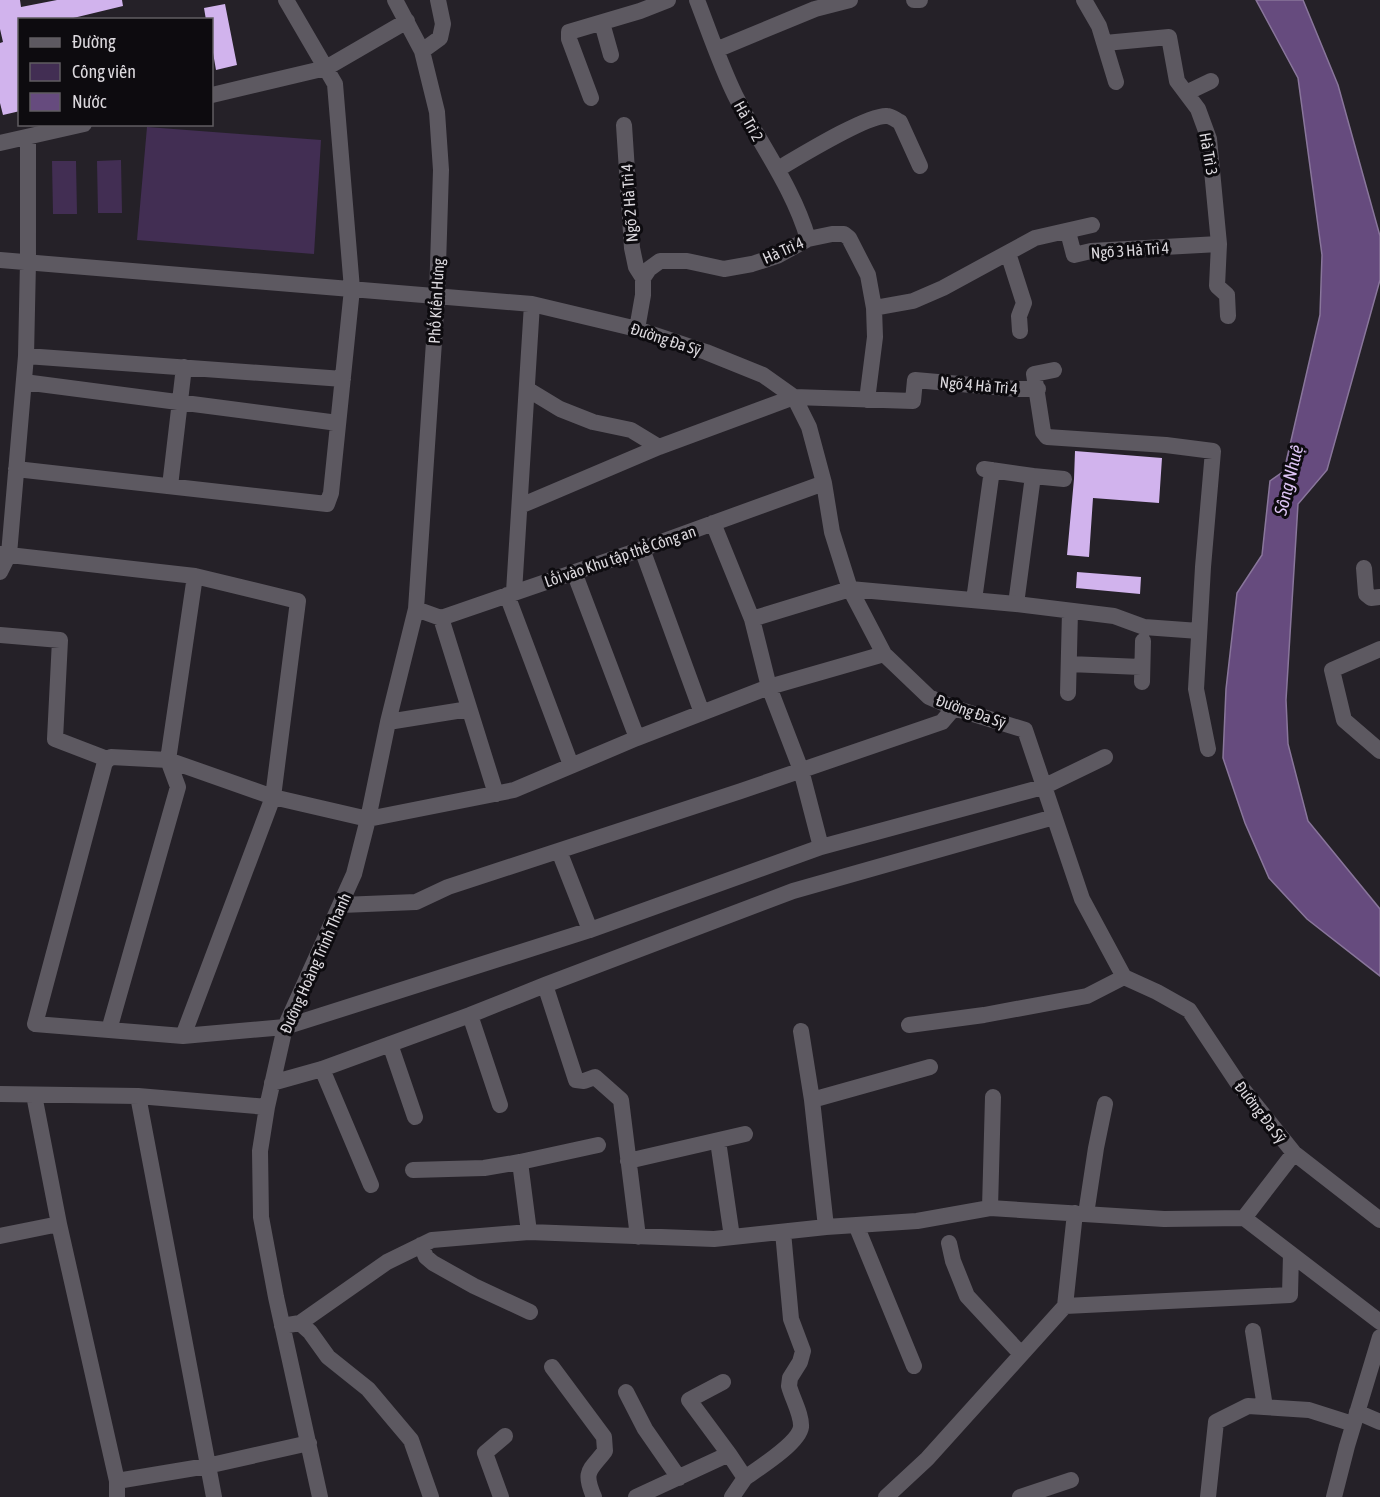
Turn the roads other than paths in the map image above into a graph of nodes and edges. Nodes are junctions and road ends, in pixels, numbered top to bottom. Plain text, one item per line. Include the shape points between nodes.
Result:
1 (286, 0) edge
2 (395, 0) edge
3 (438, 0) edge
4 (668, 0) edge
5 (697, 0) edge
6 (850, 0) edge
7 (914, 0) edge
8 (920, 0) edge
9 (1084, 0) edge
10 (407, 21) junction
11 (602, 23) junction
12 (1105, 43) junction
13 (716, 50) junction
14 (422, 51) junction
15 (611, 55) dead end
16 (326, 68) junction
17 (1211, 81) dead end
18 (1116, 82) dead end
19 (1186, 93) junction
20 (213, 95) edge
21 (591, 98) dead end
22 (624, 125) dead end
23 (75, 126) edge
24 (28, 137) junction
25 (0, 143) edge
26 (920, 166) dead end
27 (778, 170) junction
28 (1092, 225) dead end
29 (1068, 232) junction
30 (808, 239) junction
31 (1219, 244) junction
32 (1008, 253) junction
33 (0, 260) edge
34 (28, 262) junction
35 (643, 278) junction
36 (352, 289) junction
37 (437, 297) junction
38 (532, 304) junction
39 (874, 308) junction
40 (1228, 316) dead end
41 (637, 329) junction
42 (1020, 332) dead end
43 (26, 356) junction
44 (184, 367) junction
45 (1054, 370) dead end
46 (343, 379) junction
47 (24, 382) junction
48 (527, 389) junction
49 (1038, 389) junction
50 (795, 397) junction
51 (867, 400) junction
52 (181, 402) junction
53 (338, 423) junction
54 (659, 447) junction
55 (16, 469) junction
56 (1033, 476) junction
57 (1064, 479) dead end
58 (824, 483) junction
59 (170, 486) junction
60 (520, 506) junction
61 (713, 523) junction
62 (642, 549) junction
63 (4, 554) edge
64 (1364, 568) dead end
65 (0, 572) edge
66 (574, 572) junction
67 (195, 576) junction
68 (850, 590) junction
69 (511, 594) junction
70 (1380, 597) edge
71 (974, 600) junction
72 (1016, 604) junction
73 (416, 609) junction
74 (1070, 611) junction
75 (441, 618) junction
76 (752, 619) junction
77 (1199, 631) junction
78 (0, 634) edge
79 (1143, 641) dead end
80 (1380, 649) edge
81 (884, 654) junction
82 (1069, 664) junction
83 (769, 687) junction
84 (1068, 693) dead end
85 (469, 708) junction
86 (954, 708) junction
87 (702, 712) junction
88 (388, 722) junction
89 (637, 738) junction
90 (1208, 749) dead end
91 (1380, 751) edge
92 (1105, 757) dead end
93 (107, 759) junction
94 (168, 760) junction
95 (570, 765) junction
96 (801, 770) junction
97 (1043, 787) junction
98 (496, 794) junction
99 (273, 797) junction
100 (1054, 817) junction
101 (368, 819) junction
102 (821, 847) junction
103 (558, 851) junction
104 (341, 905) junction
105 (590, 930) junction
106 (1124, 977) junction
107 (545, 985) junction
108 (470, 1015) junction
109 (909, 1025) dead end
110 (285, 1028) junction
111 (109, 1030) junction
112 (801, 1031) dead end
113 (183, 1036) junction
114 (390, 1044) junction
115 (930, 1067) dead end
116 (322, 1069) junction
117 (272, 1083) junction
118 (0, 1094) edge
119 (34, 1095) junction
120 (138, 1096) junction
121 (993, 1097) dead end
122 (812, 1100) junction
123 (1105, 1104) dead end
124 (500, 1105) dead end
125 (267, 1107) junction
126 (415, 1117) dead end
127 (745, 1134) dead end
128 (718, 1140) junction
129 (598, 1145) dead end
130 (1294, 1153) junction
131 (628, 1161) junction
132 (520, 1162) junction
133 (413, 1170) dead end
134 (371, 1185) dead end
135 (990, 1208) junction
136 (1080, 1214) junction
137 (1244, 1218) junction
138 (1380, 1220) edge
139 (59, 1224) junction
140 (856, 1225) junction
141 (826, 1227) junction
142 (529, 1232) junction
143 (783, 1232) junction
144 (0, 1236) edge
145 (638, 1237) junction
146 (732, 1237) junction
147 (949, 1243) dead end
148 (421, 1245) junction
149 (1291, 1254) junction
150 (1065, 1306) junction
151 (530, 1312) dead end
152 (1380, 1322) edge
153 (300, 1323) junction
154 (282, 1326) junction
155 (1253, 1330) dead end
156 (1380, 1337) edge
157 (1021, 1354) junction
158 (914, 1366) dead end
159 (552, 1367) dead end
160 (723, 1382) dead end
161 (626, 1392) dead end
162 (1265, 1407) junction
163 (1355, 1418) junction
164 (1380, 1422) edge
165 (505, 1436) dead end
166 (309, 1443) junction
167 (729, 1454) junction
168 (207, 1466) junction
169 (679, 1478) junction
170 (746, 1478) junction
171 (1061, 1487) edge
172 (117, 1489) edge
173 (904, 1491) edge
174 (214, 1497) edge
175 (320, 1497) edge
176 (431, 1497) edge
177 (501, 1497) edge
178 (594, 1497) edge
179 (636, 1497) edge
180 (732, 1497) edge
181 (886, 1497) edge
182 (1020, 1497) edge
183 (1208, 1497) edge
184 (1334, 1497) edge

1 - 16 street
2 - 10 street, Phố Kiến Hưng
3 - 14 street via 443,24 440,38
4 - 11 street
5 - 13 street, Hà Trì 2
6 - 13 street via 815,9
7 - 8 street
9 - 12 street
10 - 14 street, Phố Kiến Hưng
10 - 16 street
11 - 15 street
11 - 21 street via 569,35
12 - 18 street
12 - 19 street, Hà Trì 3 via 1169,37 1177,81
13 - 27 street, Hà Trì 2 via 735,96
14 - 37 street, Phố Kiến Hưng via 437,112 441,170
16 - 20 street
16 - 36 street via 335,84
17 - 19 street
19 - 31 street, Hà Trì 3 via 1198,109 1209,139
22 - 35 street, Ngõ 2 Hà Trì 4 via 632,248
23 - 24 street
24 - 25 street
24 - 34 street
26 - 27 street via 900,122 887,116 822,142
27 - 30 street, Hà Trì 2
28 - 29 street
29 - 31 street, Ngõ 3 Hà Trì 4 via 1074,255
29 - 32 street via 1035,238
30 - 35 street, Hà Trì 4 via 777,256 724,269 687,261 660,261
30 - 39 street, Hà Trì 4 via 832,234 849,238 868,275
31 - 40 street, Hà Trì 3 via 1217,286 1227,295
32 - 39 street via 913,301
32 - 42 street via 1024,303 1019,316
33 - 34 street, Đường Đa Sỹ
34 - 36 street, Đường Đa Sỹ
34 - 43 street
35 - 41 street
36 - 37 street, Đường Đa Sỹ
36 - 46 street
37 - 38 street, Đường Đa Sỹ
37 - 73 street, Phố Kiến Hưng
38 - 41 street, Đường Đa Sỹ
38 - 48 street
39 - 51 street, Hà Trì 4 via 875,337
41 - 50 street, Đường Đa Sỹ via 763,375
43 - 44 street
43 - 47 street
44 - 46 street
44 - 52 street
45 - 49 street via 1034,374
46 - 53 street
47 - 52 street
47 - 55 street
48 - 54 street via 560,409 593,422 631,430
48 - 60 street
49 - 51 street, Ngõ 4 Hà Trì 4 via 915,380 913,401
49 - 77 street, Ngõ 4 Hà Trì 4 via 1043,432 1047,437 1213,451
50 - 51 street
50 - 54 street
50 - 58 street, Đường Đa Sỹ via 809,427
52 - 53 street
52 - 59 street
53 - 59 street via 327,504
54 - 60 street
55 - 59 street
55 - 63 street
56 - 57 street
56 - 71 street via 988,470
56 - 72 street
58 - 61 street, Lối vào Khu tập thể Công an
58 - 68 street, Đường Đa Sỹ via 832,532
60 - 69 street
61 - 62 street, Lối vào Khu tập thể Công an
61 - 76 street
62 - 66 street, Lối vào Khu tập thể Công an
62 - 87 street
63 - 65 street
63 - 67 street
64 - 70 street via 1366,594
66 - 69 street, Lối vào Khu tập thể Công an
66 - 89 street
67 - 94 street
67 - 99 street via 298,601
68 - 71 street
68 - 76 street
68 - 81 street, Đường Đa Sỹ
69 - 75 street, Lối vào Khu tập thể Công an
69 - 95 street
71 - 72 street
72 - 74 street
73 - 75 street
73 - 88 street, Đường Hoàng Trình Thanh
74 - 77 street via 1104,607 1114,616 1144,627
74 - 82 street
75 - 85 street
76 - 83 street
77 - 90 street via 1197,689
78 - 93 street via 60,640 54,739
79 - 82 street via 1142,675
80 - 91 street via 1332,670 1344,720
81 - 83 street
81 - 86 street, Đường Đa Sỹ via 929,697
82 - 84 street
83 - 87 street
83 - 96 street
85 - 88 street
85 - 98 street
86 - 96 street via 942,722
86 - 97 street, Đường Đa Sỹ via 1025,730
87 - 89 street
88 - 101 street, Đường Hoàng Trình Thanh
89 - 95 street
92 - 97 street
93 - 94 street
93 - 111 street via 35,1024
94 - 99 street
94 - 111 street via 178,787
95 - 98 street
96 - 102 street
96 - 103 street
97 - 100 street, Đường Đa Sỹ
97 - 102 street
98 - 101 street
99 - 101 street
99 - 113 street
100 - 106 street, Đường Đa Sỹ via 1082,899
100 - 107 street via 793,891
101 - 104 street, Đường Hoàng Trình Thanh via 354,874
102 - 105 street
103 - 104 street via 448,887 416,902
103 - 105 street
104 - 110 street, Đường Hoàng Trình Thanh
105 - 110 street
106 - 109 street via 1086,996
106 - 130 street, Đường Đa Sỹ via 1189,1010 1236,1082
107 - 108 street
107 - 131 street via 576,1080 595,1077 621,1100
108 - 114 street
108 - 124 street
110 - 113 street
110 - 117 street, Đường Hoàng Trình Thanh
111 - 113 street
112 - 122 street
114 - 116 street
114 - 126 street
115 - 122 street
116 - 117 street
116 - 134 street
117 - 125 street, Đường Hoàng Trình Thanh
118 - 119 street
119 - 120 street
119 - 139 street
120 - 125 street
120 - 168 street
121 - 135 street
122 - 141 street
123 - 136 street
125 - 154 street, Đường Hoàng Trình Thanh via 260,1150 261,1217
127 - 128 street
128 - 131 street
128 - 146 street
129 - 132 street
130 - 137 street
130 - 138 street, Đường Đa Sỹ
131 - 145 street
132 - 133 street via 484,1168
132 - 142 street
135 - 136 street
135 - 140 street via 917,1221
136 - 137 street
136 - 150 street
137 - 149 street
139 - 144 street
139 - 172 street
140 - 141 street
140 - 158 street
141 - 143 street
142 - 145 street
142 - 148 street via 432,1240
143 - 146 street
143 - 170 street via 791,1318 803,1351 789,1386 801,1427 797,1438
145 - 146 street
147 - 157 street via 967,1296
148 - 151 street via 433,1263
148 - 153 street via 387,1262
149 - 150 street via 1290,1295
149 - 152 street
150 - 157 street
153 - 154 street
153 - 176 street via 328,1357 374,1396 411,1440
154 - 166 street, Đường Hoàng Trình Thanh
155 - 162 street
156 - 163 street
157 - 173 street via 927,1459
159 - 178 street via 604,1437 605,1451 589,1473
160 - 167 street via 689,1400
161 - 169 street via 645,1429
162 - 163 street
162 - 183 street via 1248,1406 1216,1422
163 - 164 street
163 - 184 street
165 - 177 street via 484,1453
166 - 168 street
166 - 175 street, Đường Hoàng Trình Thanh
167 - 169 street
167 - 170 street
168 - 172 street
168 - 174 street
169 - 179 street
170 - 180 street
171 - 182 street
173 - 181 street

